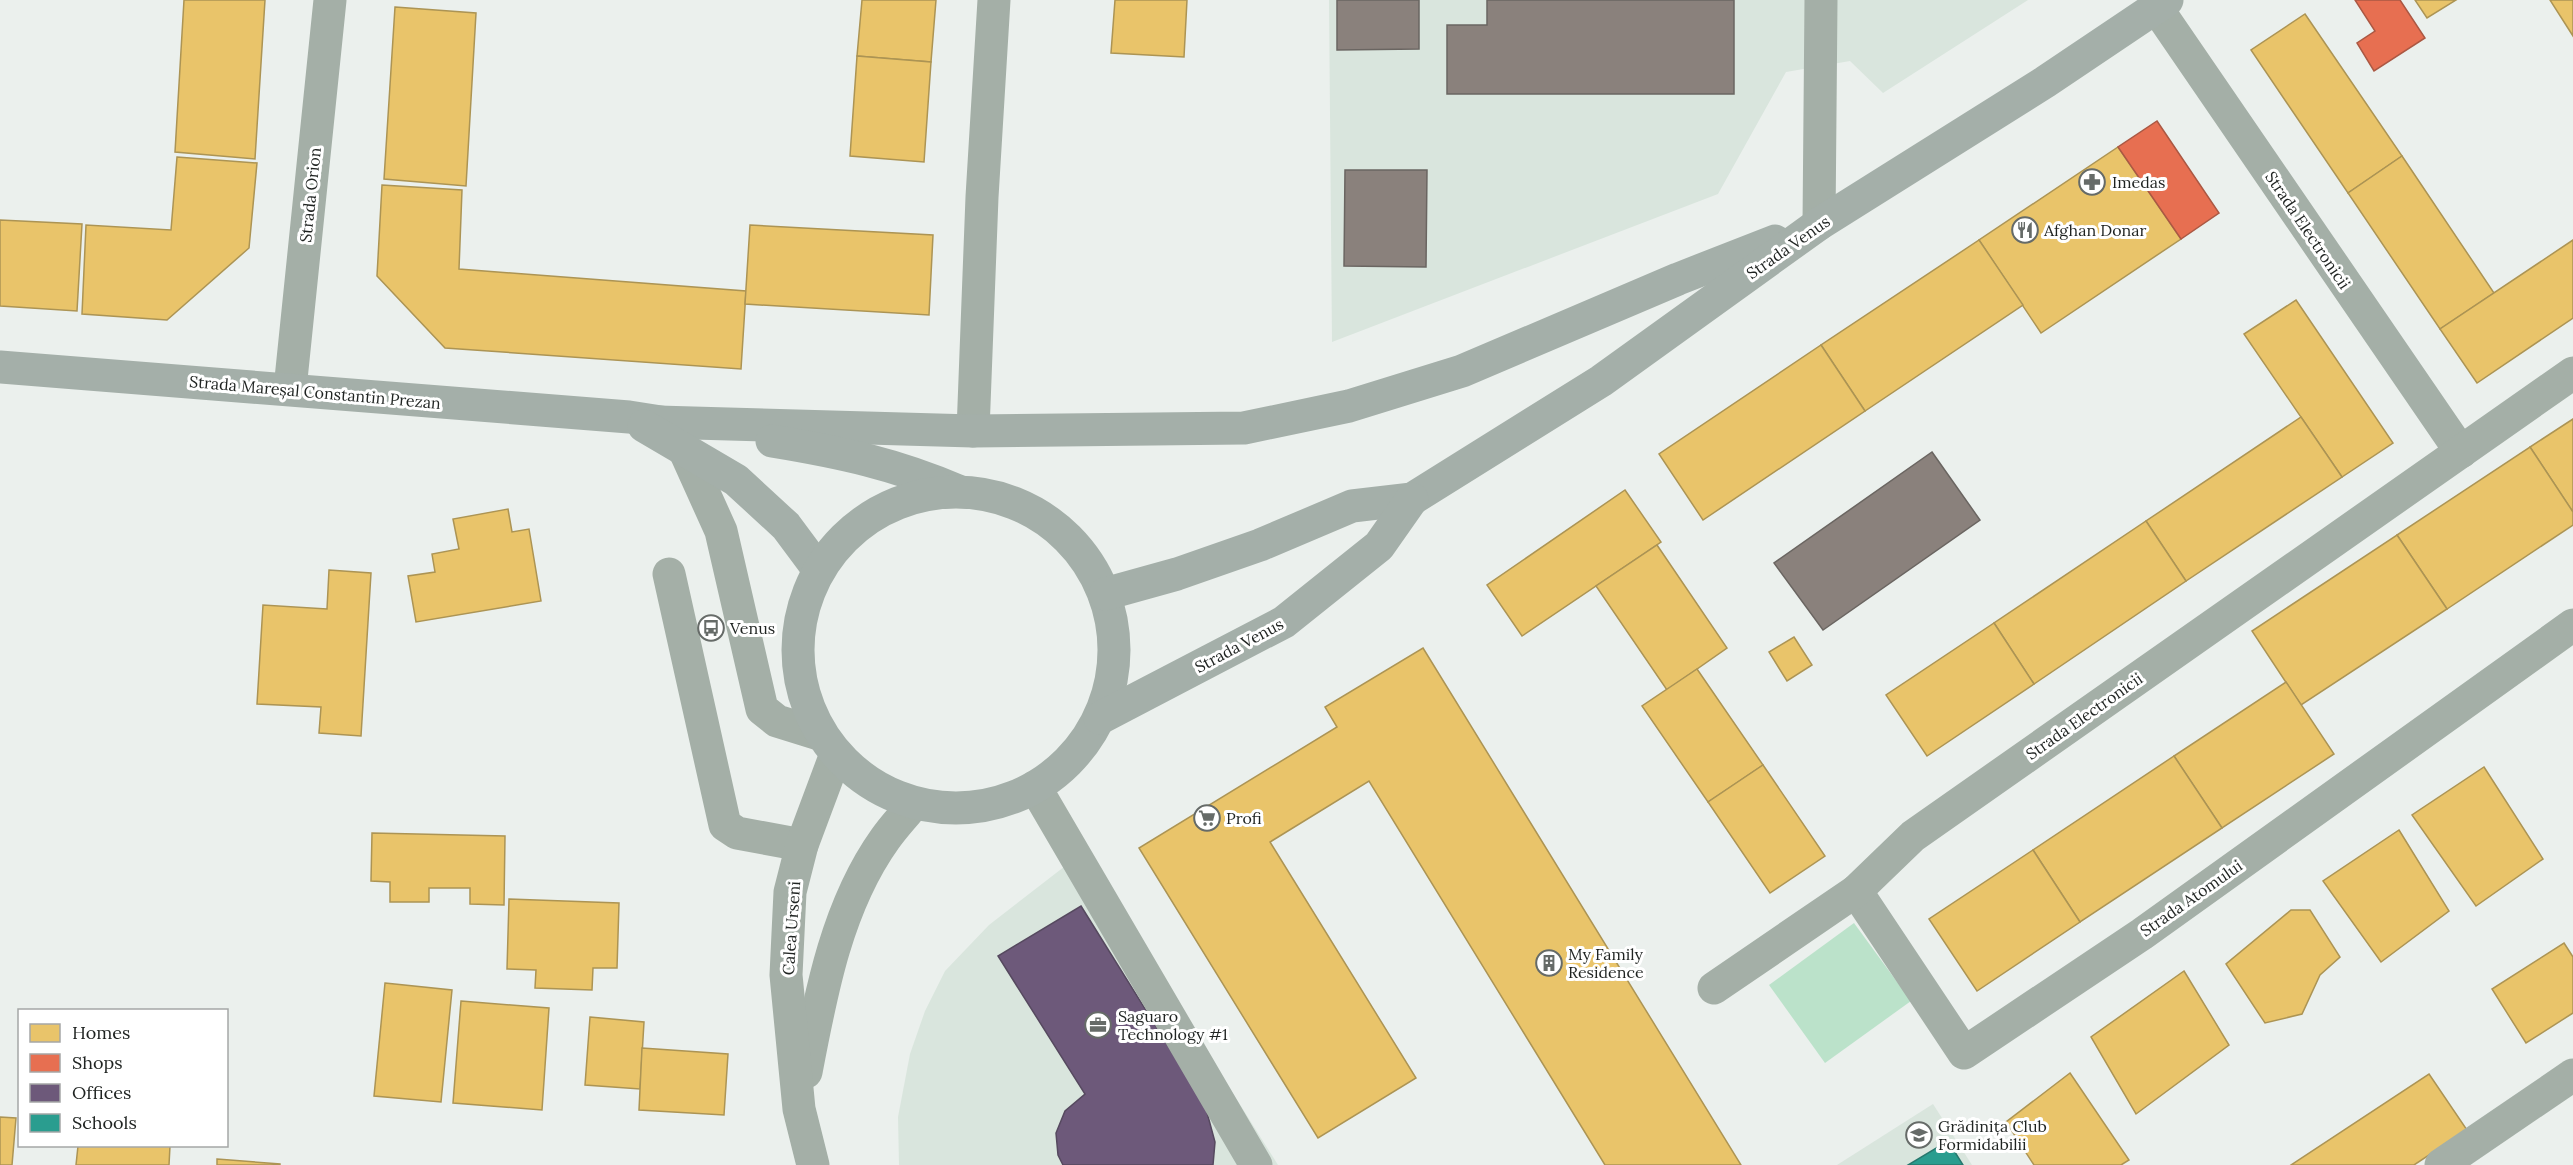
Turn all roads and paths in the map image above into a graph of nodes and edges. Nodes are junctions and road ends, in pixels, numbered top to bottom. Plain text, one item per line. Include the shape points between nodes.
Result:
1 (330, 0) edge
2 (994, 0) edge
3 (1821, 0) edge
4 (2162, 4) edge
5 (1819, 224) junction
6 (0, 367) edge
7 (2573, 373) edge
8 (290, 389) junction
9 (644, 420) junction
10 (973, 432) junction
11 (684, 448) junction
12 (2460, 452) junction
13 (958, 491) junction
14 (1412, 499) junction
15 (818, 569) junction
16 (669, 574) dead end
17 (1105, 594) junction
18 (2573, 625) edge
19 (1100, 718) junction
20 (829, 744) junction
21 (1035, 788) junction
22 (915, 803) junction
23 (802, 845) junction
24 (1856, 891) junction
25 (1714, 988) dead end
26 (2573, 1075) edge
27 (799, 1109) junction
28 (813, 1165) edge
29 (1256, 1165) edge
30 (2441, 1165) edge

1 - 8 street, Strada Orion
2 - 10 street
3 - 5 street
4 - 5 main road, Strada Venus
4 - 12 street, Strada Electronicii
5 - 10 main road via 1462,371 1349,406 1244,428
5 - 14 main road, Strada Venus via 1601,381
6 - 8 main road, Strada Mareșal Constantin Prezan
7 - 12 street, Strada Electronicii
8 - 9 main road, Strada Mareșal Constantin Prezan
9 - 10 main road
9 - 11 main road, Strada Mareșal Constantin Prezan
9 - 13 main road, Strada Mareșal Constantin Prezan via 833,451 912,471
11 - 15 main road, Strada Mareșal Constantin Prezan via 736,480 762,503 786,526
11 - 20 street via 721,531 762,709 777,721
12 - 24 street, Strada Electronicii via 1913,836
13 - 15 main road via 903,500 855,527
13 - 17 main road via 1005,498 1047,520 1082,552
14 - 17 main road, Strada Venus via 1352,506 1260,545
14 - 19 main road, Strada Venus via 1379,546 1284,622
15 - 20 main road via 799,624 800,681
16 - 23 street via 725,825 737,833
17 - 19 main road via 1114,635 1113,678
18 - 24 street, Strada Atomului via 2142,934 1964,1053
19 - 21 main road via 1083,746 1061,770
20 - 22 main road via 859,776 885,792
20 - 23 street, Calea Urseni
21 - 22 main road via 976,807
21 - 29 street
22 - 27 street, Calea Urseni via 884,840 847,913 823,984
23 - 27 street, Calea Urseni via 790,892 786,975
24 - 25 street, Strada Electronicii
26 - 30 street
27 - 28 street, Calea Urseni

